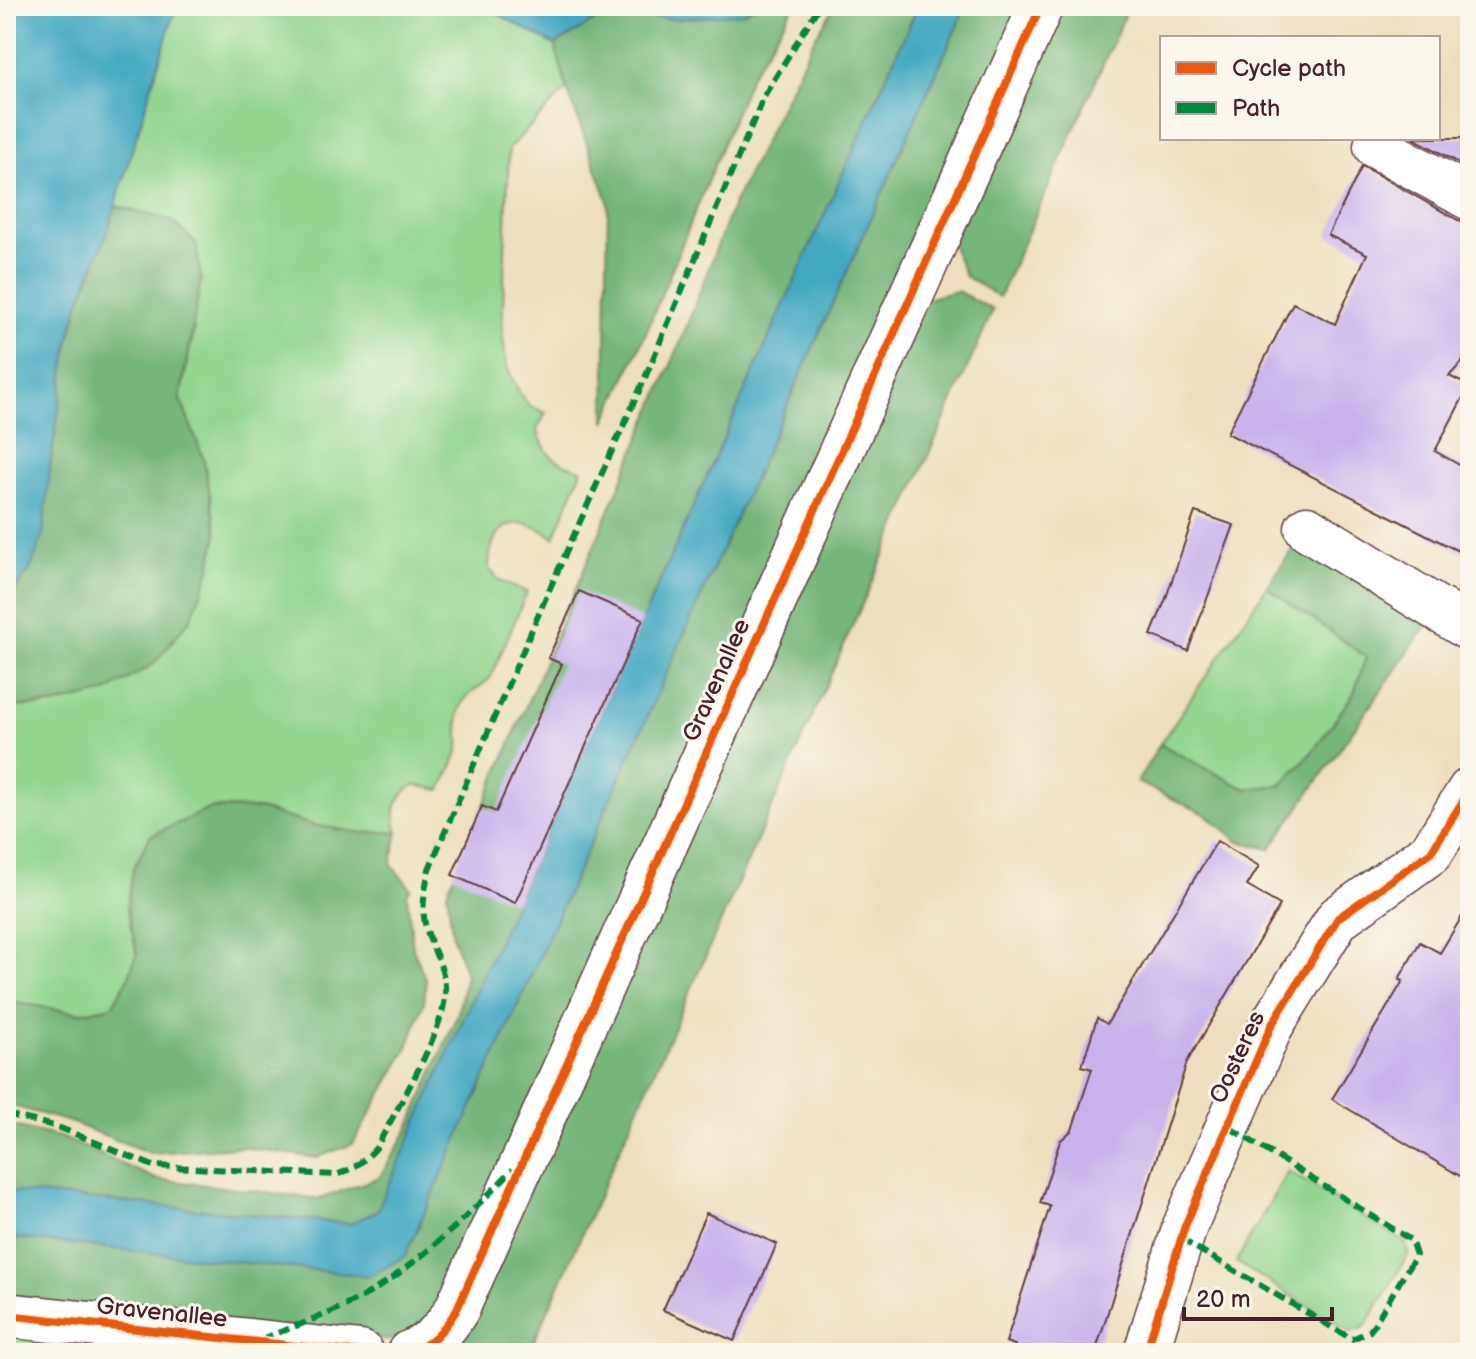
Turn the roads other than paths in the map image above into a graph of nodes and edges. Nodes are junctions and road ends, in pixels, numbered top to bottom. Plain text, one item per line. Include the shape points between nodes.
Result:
1 (1041, 6) edge
2 (1376, 146) dead end
3 (1470, 198) edge
4 (1307, 528) dead end
5 (1470, 629) edge
6 (1470, 790) edge
7 (6, 1315) edge
8 (361, 1353) edge
9 (409, 1353) edge
10 (1146, 1353) edge

1 - 9 street, Gravenallee via 457,1309 433,1339
2 - 3 street
4 - 5 street
6 - 10 street, Oosteres via 1431,852 1338,918 1271,1026 1185,1226
7 - 8 street, Gravenallee

